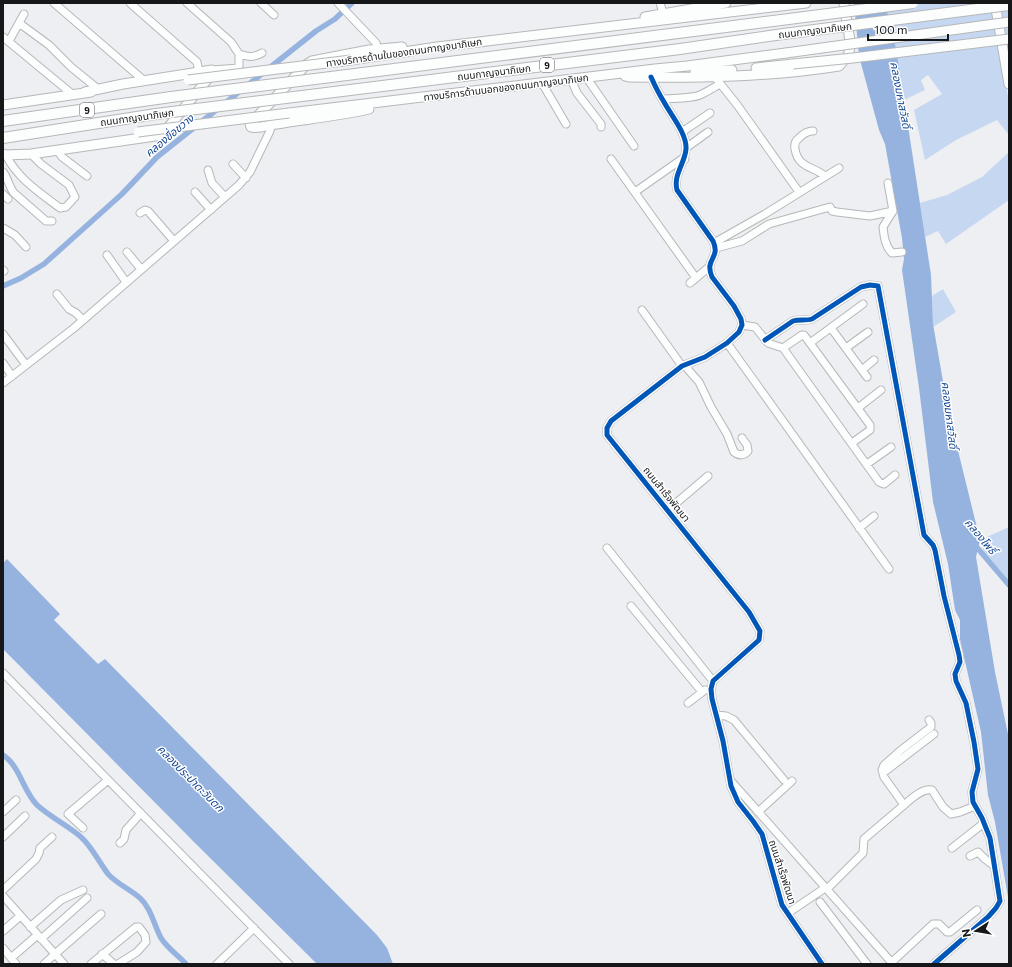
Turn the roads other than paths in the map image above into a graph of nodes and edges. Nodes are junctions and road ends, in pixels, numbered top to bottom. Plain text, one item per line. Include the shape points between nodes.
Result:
1 (54, 3) edge
2 (130, 3) edge
3 (186, 3) edge
4 (260, 3) edge
5 (338, 3) edge
6 (660, 3) edge
7 (708, 3) edge
8 (726, 3) edge
9 (806, 3) edge
10 (844, 3) edge
11 (913, 3) edge
12 (995, 3) edge
13 (1009, 5) edge
14 (663, 13) junction
15 (692, 13) junction
16 (24, 14) dead end
17 (274, 15) dead end
18 (1009, 22) edge
19 (18, 23) junction
20 (611, 26) junction
21 (6, 39) edge
22 (1009, 39) edge
23 (437, 47) junction
24 (378, 49) junction
25 (262, 52) dead end
26 (239, 54) junction
27 (212, 70) junction
28 (199, 72) junction
29 (614, 74) junction
30 (586, 77) junction
31 (676, 77) junction
32 (651, 78) junction
33 (571, 79) junction
34 (142, 81) junction
35 (717, 81) junction
36 (542, 83) junction
37 (1009, 84) edge
38 (98, 89) junction
39 (85, 92) junction
40 (72, 94) junction
41 (411, 98) junction
42 (662, 99) junction
43 (3, 105) edge
44 (710, 113) dead end
45 (3, 121) edge
46 (271, 124) junction
47 (566, 124) dead end
48 (601, 127) dead end
49 (813, 131) dead end
50 (682, 132) junction
51 (708, 132) dead end
52 (3, 138) edge
53 (634, 146) dead end
54 (686, 148) junction
55 (57, 150) junction
56 (4, 154) edge
57 (31, 154) junction
58 (611, 159) dead end
59 (684, 159) junction
60 (233, 164) dead end
61 (839, 168) dead end
62 (208, 170) dead end
63 (3, 172) edge
64 (87, 176) dead end
65 (825, 176) junction
66 (246, 178) junction
67 (888, 183) dead end
68 (195, 192) dead end
69 (635, 192) junction
70 (799, 192) junction
71 (225, 198) junction
72 (211, 210) junction
73 (893, 211) junction
74 (140, 213) dead end
75 (52, 220) dead end
76 (3, 228) edge
77 (174, 241) junction
78 (715, 245) junction
79 (26, 247) dead end
80 (127, 252) dead end
81 (902, 252) dead end
82 (107, 255) dead end
83 (709, 267) junction
84 (141, 269) junction
85 (126, 282) junction
86 (57, 294) dead end
87 (863, 304) dead end
88 (642, 310) dead end
89 (82, 320) junction
90 (742, 325) junction
91 (831, 328) junction
92 (868, 332) dead end
93 (3, 334) edge
94 (765, 340) junction
95 (727, 343) junction
96 (810, 343) junction
97 (783, 348) junction
98 (846, 348) junction
99 (874, 360) dead end
100 (3, 363) edge
101 (26, 365) junction
102 (683, 366) junction
103 (862, 370) junction
104 (12, 376) junction
105 (867, 377) dead end
106 (3, 383) edge
107 (881, 390) dead end
108 (858, 408) junction
109 (742, 438) dead end
110 (852, 443) junction
111 (891, 447) dead end
112 (867, 464) junction
113 (708, 476) dead end
114 (895, 476) dead end
115 (668, 510) junction
116 (874, 516) dead end
117 (859, 528) junction
118 (607, 548) dead end
119 (889, 569) dead end
120 (631, 606) dead end
121 (3, 673) edge
122 (713, 681) junction
123 (711, 688) junction
124 (702, 692) junction
125 (688, 703) dead end
126 (716, 715) junction
127 (929, 720) dead end
128 (934, 734) dead end
129 (883, 774) junction
130 (729, 779) junction
131 (108, 780) junction
132 (784, 780) dead end
133 (792, 781) dead end
134 (16, 800) dead end
135 (904, 805) junction
136 (975, 806) junction
137 (3, 812) edge
138 (758, 812) junction
139 (141, 813) junction
140 (25, 816) dead end
141 (984, 823) junction
142 (83, 828) dead end
143 (3, 836) edge
144 (52, 836) dead end
145 (120, 843) dead end
146 (952, 848) dead end
147 (970, 856) dead end
148 (993, 865) junction
149 (826, 888) junction
150 (3, 890) edge
151 (83, 890) dead end
152 (3, 896) edge
153 (87, 898) dead end
154 (820, 902) dead end
155 (977, 910) dead end
156 (788, 913) junction
157 (101, 914) dead end
158 (18, 918) dead end
159 (30, 927) junction
160 (254, 928) junction
161 (3, 931) edge
162 (38, 939) junction
163 (3, 948) edge
164 (102, 954) junction
165 (54, 955) junction
166 (14, 961) edge
167 (892, 963) edge
168 (44, 964) edge
169 (64, 964) edge
170 (91, 964) edge
171 (114, 964) edge
172 (118, 964) edge
173 (217, 964) edge
174 (289, 964) edge
175 (822, 964) edge
176 (867, 964) edge
177 (934, 964) edge

1 - 34 street
2 - 28 street via 197,62
3 - 26 street via 231,42
4 - 17 street
5 - 24 street via 376,43
6 - 14 street
7 - 15 main road
8 - 15 main road
9 - 15 main road, ทางบริการด้านในของถนนกาญจนาภิเษก
10 - 35 main road via 850,48 849,54 839,66
11 - 45 highway, ถนนกาญจนาภิเษก / 9, bridge
12 - 37 main road
13 - 52 highway, ถนนกาญจนาภิเษก / 9, bridge via 156,114
14 - 15 main road
14 - 20 main road
15 - 20 main road, ทางบริการด้านในของถนนกาญจนาภิเษก
16 - 19 street
18 - 29 main road, ทางบริการด้านนอกของถนนกาญจนาภิเษก, bridge
19 - 21 street
19 - 38 street via 49,45
20 - 23 main road, ทางบริการด้านในของถนนกาญจนาภิเษก
21 - 40 street
22 - 31 main road, bridge via 853,58 735,70 697,71
23 - 24 main road
23 - 39 main road, ทางบริการด้านในของถนนกาญจนาภิเษก, bridge
24 - 46 main road via 307,64 250,126 252,128
25 - 26 street via 256,57
26 - 27 street via 239,68
27 - 28 main road
27 - 55 main road via 162,135
28 - 34 main road
29 - 30 main road, ทางบริการด้านนอกของถนนกาญจนาภิเษก
29 - 32 main road via 630,78
30 - 33 main road, ทางบริการด้านนอกของถนนกาญจนาภิเษก
30 - 53 street
31 - 32 main road
31 - 35 main road
32 - 42 street
33 - 36 main road, ทางบริการด้านนอกของถนนกาญจนาภิเษก
33 - 48 street via 577,93
34 - 38 main road
35 - 42 street via 699,95
35 - 70 street via 738,106
36 - 41 main road, ทางบริการด้านนอกของถนนกาญจนาภิเษก
36 - 47 street
38 - 39 main road
39 - 40 main road, ทางบริการด้านในของถนนกาญจนาภิเษก
40 - 43 main road, ทางบริการด้านในของถนนกาญจนาภิเษก
41 - 46 main road via 358,111
41 - 56 main road, ทางบริการด้านนอกของถนนกาญจนาภิเษก, bridge via 138,132
42 - 50 street
44 - 50 street
46 - 66 street via 270,131
49 - 65 street via 806,133 794,146 802,162
50 - 54 street
51 - 54 street
54 - 59 street
55 - 57 main road
55 - 64 street via 62,157
56 - 57 main road
56 - 57 street via 27,182 60,208 66,207 75,197 69,185
58 - 69 street
59 - 69 street
59 - 78 street via 676,178 677,190
60 - 66 street
61 - 65 street
62 - 71 street via 212,183
63 - 75 street via 14,194 46,220
65 - 70 street
66 - 71 street
67 - 73 street
68 - 72 street
69 - 83 street via 693,280
70 - 78 street
71 - 72 street
72 - 77 street
73 - 78 street via 870,216 832,211 830,207 769,224 742,241
73 - 81 street via 883,227 886,243 892,253
74 - 77 street via 148,211
76 - 79 street via 15,235
77 - 84 street
78 - 83 street via 716,253
80 - 84 street
82 - 85 street
83 - 90 street via 712,277 734,306
84 - 85 street
85 - 89 street
86 - 89 street
87 - 91 street
88 - 102 street
89 - 101 street
90 - 94 street via 755,326
90 - 95 street, ถนนสำเร็จพัฒนา via 739,332
91 - 96 street
91 - 98 street
92 - 98 street
93 - 101 street
94 - 97 street
94 - 136 street via 793,321 812,318 861,287 878,286 924,535 935,550 959,655 956,681 966,703 978,769 972,792
95 - 102 street, ถนนสำเร็จพัฒนา via 705,357
95 - 117 street
96 - 97 street via 802,334
96 - 108 street
97 - 110 street
98 - 103 street
99 - 103 street
100 - 104 street
101 - 104 street
102 - 109 street via 699,382 734,452 740,455 748,451
102 - 115 street, ถนนสำเร็จพัฒนา via 611,421 607,428 607,436
103 - 105 street
104 - 106 street
107 - 108 street
108 - 110 street via 870,425 870,430
110 - 112 street
111 - 112 street
112 - 114 street via 882,484
113 - 115 street
115 - 122 street, ถนนสำเร็จพัฒนา via 749,612 760,631 759,640
116 - 117 street
117 - 119 street
118 - 122 street
120 - 124 street
121 - 131 street
122 - 123 street, ถนนสำเร็จพัฒนา
123 - 124 street
123 - 126 street, ถนนสำเร็จพัฒนา
124 - 125 street
126 - 130 street, ถนนสำเร็จพัฒนา
126 - 132 street via 734,720
127 - 129 street via 931,727 884,765
128 - 129 street
129 - 135 street
130 - 138 street
130 - 156 street, ถนนสำเร็จพัฒนา via 738,802 762,834 782,905
131 - 139 street
131 - 142 street via 68,814
133 - 138 street
134 - 137 street
135 - 136 street via 921,792 930,789 951,814
135 - 149 street via 864,839 864,853
136 - 141 street
138 - 149 street
139 - 145 street via 126,830
139 - 160 street
140 - 143 street
141 - 146 street
141 - 148 street via 990,838
144 - 150 street via 40,848 36,859
147 - 148 street via 978,852
148 - 177 street via 999,904
149 - 156 street
149 - 167 street
151 - 159 street via 61,900
152 - 159 street
153 - 162 street
154 - 176 street
155 - 167 street via 950,932 939,924 933,924
156 - 175 street, ถนนสำเร็จพัฒนา
157 - 165 street
158 - 161 street
159 - 162 street
160 - 173 street
160 - 174 street
162 - 165 street
162 - 166 street
163 - 166 street
164 - 170 street
164 - 171 street
164 - 172 street via 139,927 145,934 146,942 137,952
165 - 168 street
165 - 169 street

